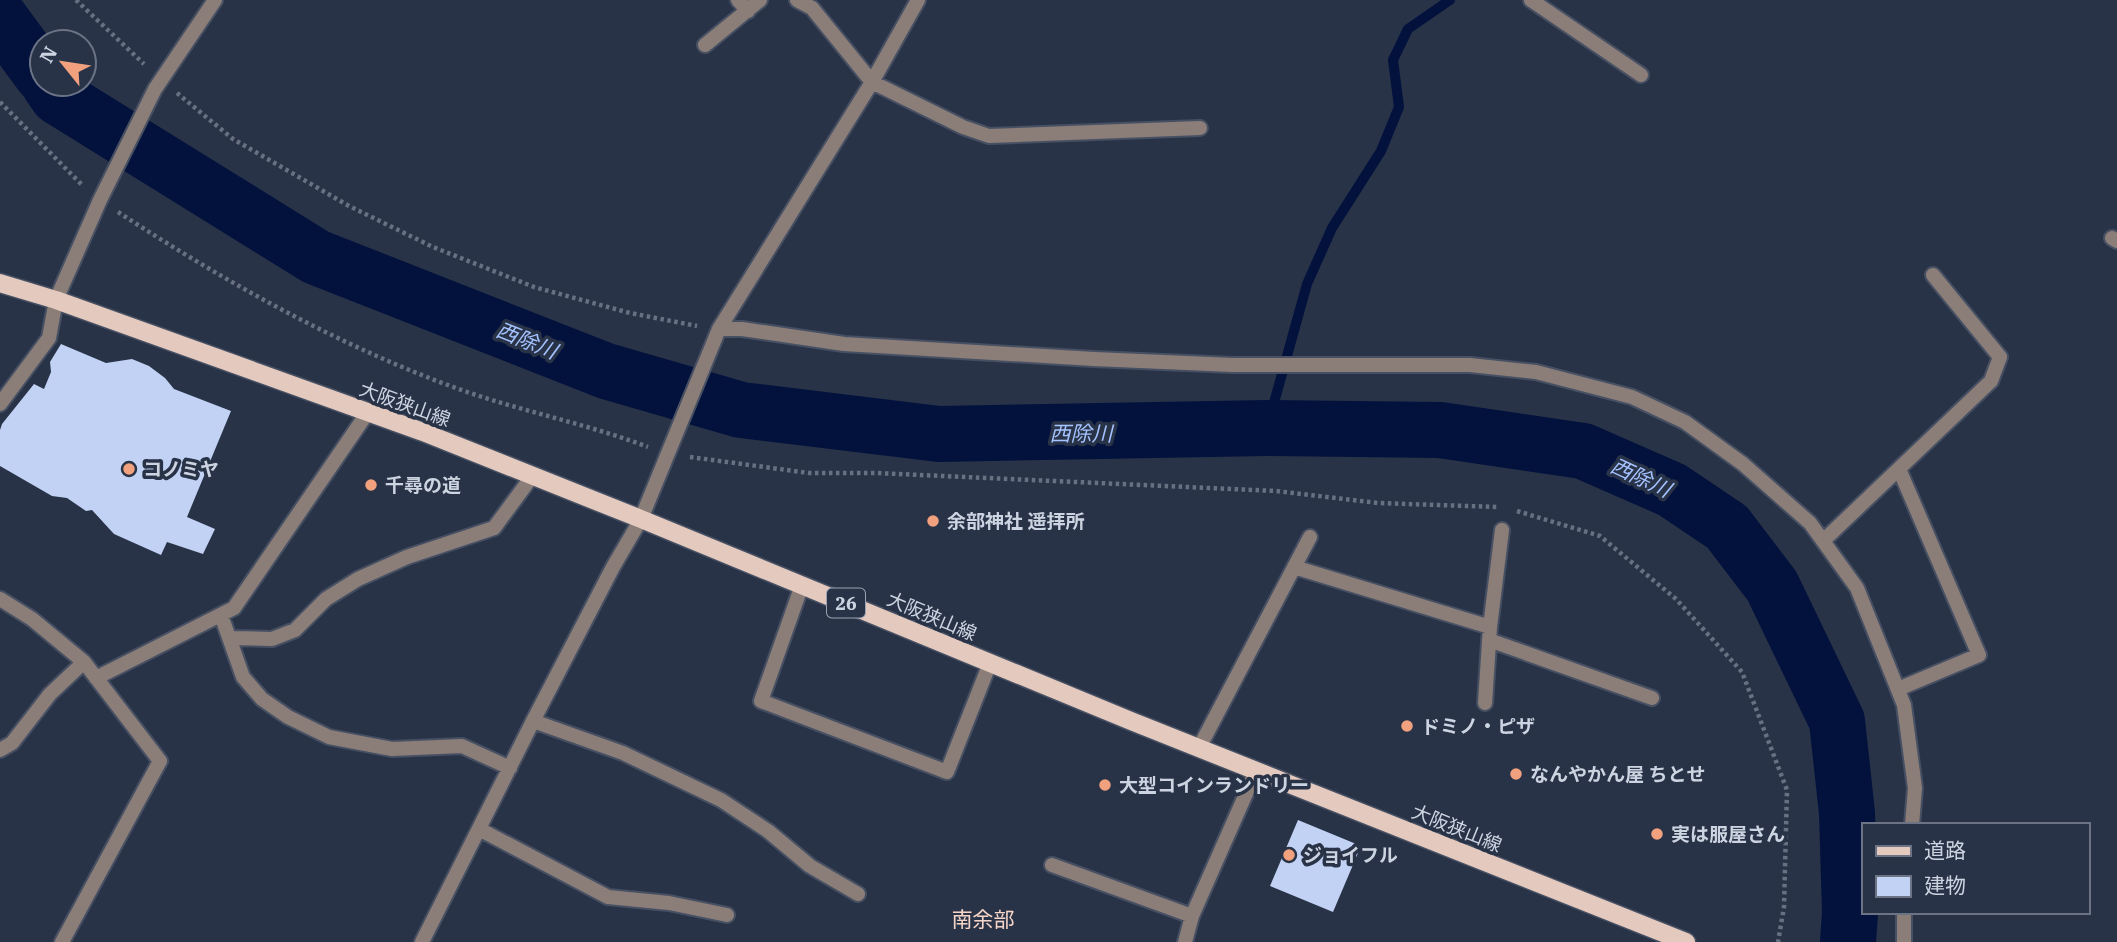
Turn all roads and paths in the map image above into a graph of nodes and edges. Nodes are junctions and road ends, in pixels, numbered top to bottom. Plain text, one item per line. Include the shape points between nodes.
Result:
1 (76, 0) edge
2 (215, 0) edge
3 (760, 0) edge
4 (797, 0) edge
5 (918, 0) edge
6 (1531, 0) edge
7 (743, 5) edge
8 (705, 45) dead end
9 (1642, 75) dead end
10 (872, 82) junction
11 (158, 84) junction
12 (0, 102) edge
13 (1200, 128) dead end
14 (102, 197) junction
15 (1933, 275) dead end
16 (0, 283) edge
17 (56, 300) junction
18 (716, 335) junction
19 (0, 404) edge
20 (368, 412) junction
21 (671, 451) junction
22 (1899, 470) junction
23 (533, 475) junction
24 (1501, 507) dead end
25 (1513, 510) dead end
26 (641, 519) junction
27 (1502, 530) dead end
28 (1310, 537) dead end
29 (1823, 541) junction
30 (1294, 567) junction
31 (802, 585) junction
32 (0, 599) edge
33 (221, 615) junction
34 (1490, 633) junction
35 (229, 638) junction
36 (84, 662) junction
37 (990, 663) junction
38 (96, 678) junction
39 (1898, 689) junction
40 (1652, 698) dead end
41 (1485, 703) dead end
42 (533, 721) junction
43 (1199, 748) junction
44 (0, 750) edge
45 (510, 768) junction
46 (1256, 771) junction
47 (1912, 823) edge
48 (479, 829) junction
49 (1052, 865) dead end
50 (858, 894) dead end
51 (1904, 914) edge
52 (727, 915) dead end
53 (1192, 916) junction
54 (62, 942) edge
55 (422, 942) edge
56 (1185, 942) edge
57 (1686, 942) edge
58 (1778, 942) edge
59 (1904, 942) edge

1 - 11 path
2 - 11 street
3 - 7 street
4 - 10 street via 812,8
5 - 10 street
6 - 9 street
7 - 8 street
10 - 13 street via 989,136
10 - 18 street
11 - 14 street
11 - 18 path via 233,139 349,206 433,247 534,287
12 - 14 path via 55,160
14 - 17 street
14 - 21 path via 169,245 296,317 388,361 457,388
15 - 22 street via 2000,357 1991,380
16 - 17 main road, 大阪狭山線 / 26
17 - 19 street via 49,338
17 - 20 main road, 大阪狭山線 / 26
18 - 21 street
18 - 29 street via 742,329 844,344 984,353 1233,365 1470,365 1536,372 1632,397 1685,422 1743,464 1810,523
20 - 23 main road, 大阪狭山線 / 26
20 - 33 street via 234,608
21 - 24 path via 809,473 1276,491 1378,503
21 - 26 street
22 - 29 street
22 - 39 street via 1979,654
23 - 26 main road, 大阪狭山線 / 26
23 - 35 street via 494,528 358,579 326,599 295,630 272,639
25 - 58 path via 1600,536 1676,600 1742,672 1787,790 1784,907
26 - 31 main road, 大阪狭山線 / 26
26 - 42 street
27 - 34 street
28 - 30 street
29 - 39 street via 1857,588
30 - 34 street
30 - 43 street
31 - 37 main road, 大阪狭山線 / 26
31 - 37 street via 761,701 947,772
32 - 36 street
33 - 35 street
33 - 38 street
34 - 40 street
34 - 41 street
35 - 45 street via 243,677 262,699 288,718 329,737 392,749 462,746
36 - 38 street
36 - 44 street via 50,694 12,743
37 - 43 main road, 大阪狭山線 / 26
38 - 54 street via 160,761
39 - 47 street via 1915,788
42 - 45 street
42 - 50 street via 623,753 721,800 810,866
43 - 46 main road, 大阪狭山線 / 26
45 - 48 street
46 - 53 street
46 - 57 main road, 大阪狭山線 / 26
48 - 52 street via 608,897
48 - 55 street
49 - 53 street
51 - 59 street
53 - 56 street

